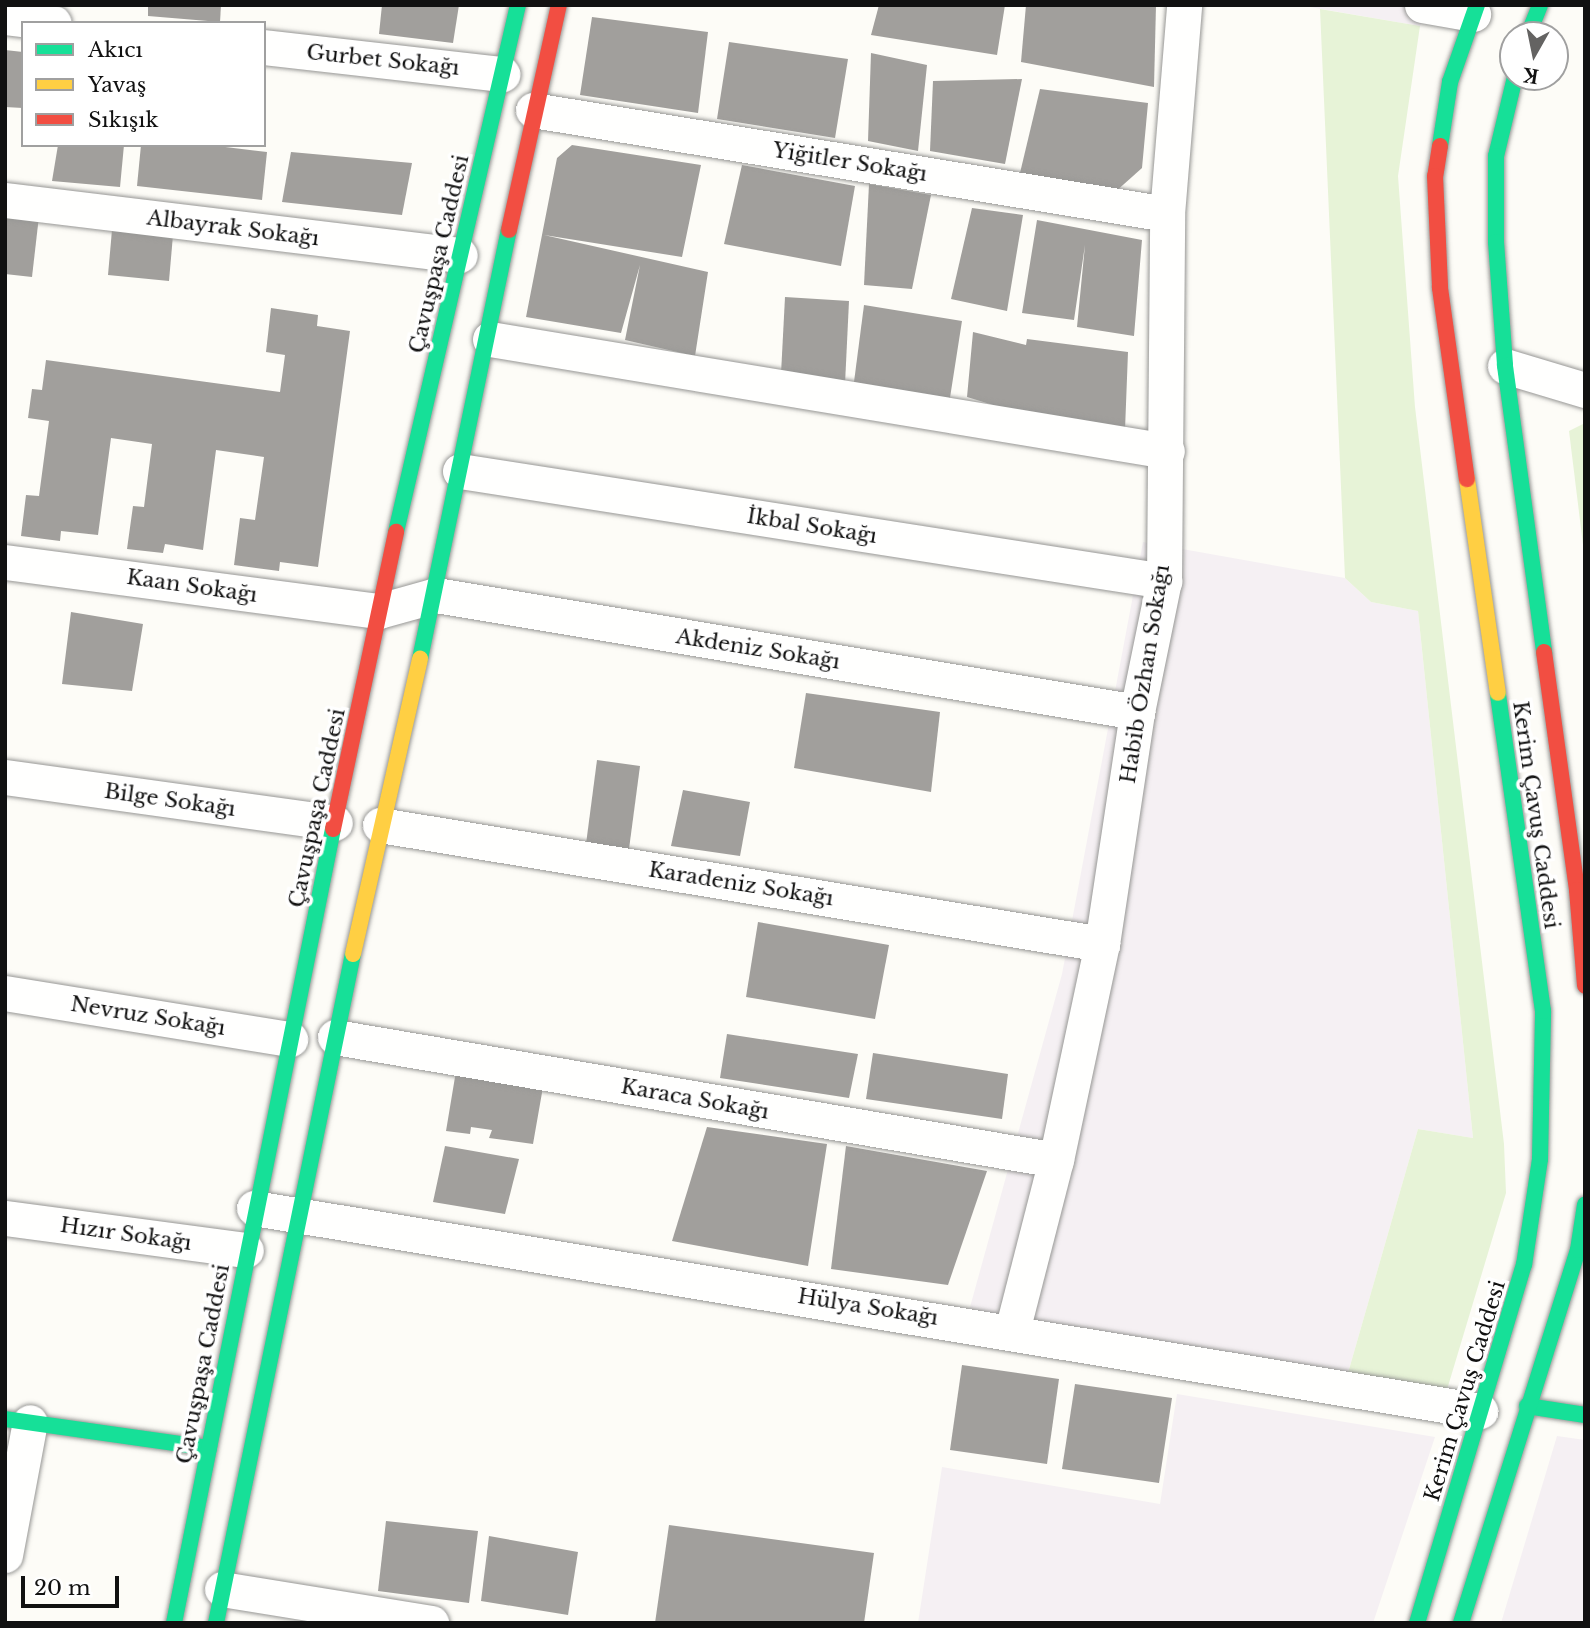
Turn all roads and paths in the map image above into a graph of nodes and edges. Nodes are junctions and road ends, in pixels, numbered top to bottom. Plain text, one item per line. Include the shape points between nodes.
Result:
1 (518, 5) edge
2 (559, 5) edge
3 (1184, 5) edge
4 (1422, 5) edge
5 (1475, 9) edge
6 (5, 17) edge
7 (38, 21) edge
8 (266, 47) edge
9 (502, 74) junction
10 (1512, 91) edge
11 (533, 110) junction
12 (5, 201) edge
13 (1167, 214) junction
14 (460, 255) junction
15 (490, 339) junction
16 (1505, 366) junction
17 (1585, 390) edge
18 (1167, 451) junction
19 (460, 471) junction
20 (5, 562) edge
21 (1164, 581) junction
22 (436, 595) junction
23 (379, 611) junction
24 (1137, 712) junction
25 (5, 777) edge
26 (335, 823) junction
27 (380, 825) junction
28 (1581, 890) edge
29 (1102, 944) junction
30 (1585, 986) edge
31 (5, 993) edge
32 (335, 1037) junction
33 (290, 1038) junction
34 (1056, 1160) junction
35 (1585, 1205) edge
36 (254, 1209) junction
37 (297, 1215) junction
38 (5, 1217) edge
39 (246, 1250) junction
40 (1012, 1331) junction
41 (1527, 1406) junction
42 (1480, 1411) junction
43 (1585, 1415) edge
44 (18, 1420) edge
45 (209, 1448) junction
46 (5, 1555) edge
47 (222, 1589) junction
48 (174, 1623) edge
49 (216, 1623) edge
50 (431, 1623) edge
51 (1418, 1623) edge
52 (1461, 1623) edge

1 - 9 street, Çavuşpaşa Caddesi
2 - 11 street
3 - 13 street, Habib Özhan Sokağı
4 - 5 street
5 - 42 street, Kerim Çavuş Caddesi via 1450,82 1435,176 1440,288 1543,1011 1544,1083 1540,1159 1524,1265
6 - 7 street
8 - 9 street, Gurbet Sokağı
9 - 14 street, Çavuşpaşa Caddesi
10 - 16 street, Kerim Çavuş Caddesi via 1496,156 1496,242
11 - 13 street, Yiğitler Sokağı
11 - 15 street
12 - 14 street, Albayrak Sokağı
13 - 18 street, Habib Özhan Sokağı
14 - 23 street, Çavuşpaşa Caddesi
15 - 18 street
15 - 19 street
16 - 17 street
16 - 28 street, Kerim Çavuş Caddesi
18 - 21 street, Habib Özhan Sokağı
19 - 21 street, İkbal Sokağı
19 - 22 street
20 - 23 street, Kaan Sokağı
21 - 24 street, Habib Özhan Sokağı
22 - 23 street, Akdeniz Sokağı
22 - 24 street, Akdeniz Sokağı
22 - 27 street
23 - 26 street, Çavuşpaşa Caddesi
24 - 29 street, Habib Özhan Sokağı
25 - 26 street, Bilge Sokağı
26 - 33 street, Çavuşpaşa Caddesi
27 - 29 street, Karadeniz Sokağı
27 - 32 street
28 - 30 street, Kerim Çavuş Caddesi
29 - 34 street, Habib Özhan Sokağı
31 - 33 street, Nevruz Sokağı
32 - 34 street, Karaca Sokağı
32 - 37 street
33 - 36 street, Çavuşpaşa Caddesi
34 - 40 street, Habib Özhan Sokağı
35 - 41 street via 1578,1250
36 - 37 street, Hülya Sokağı
36 - 39 street, Çavuşpaşa Caddesi
37 - 40 street, Hülya Sokağı
37 - 47 street
38 - 39 street, Hızır Sokağı
39 - 45 street, Çavuşpaşa Caddesi
40 - 42 street, Hülya Sokağı
41 - 43 street
41 - 52 street
42 - 51 street, Kerim Çavuş Caddesi
44 - 45 street
44 - 46 street
45 - 48 street, Çavuşpaşa Caddesi
47 - 49 street
47 - 50 street

